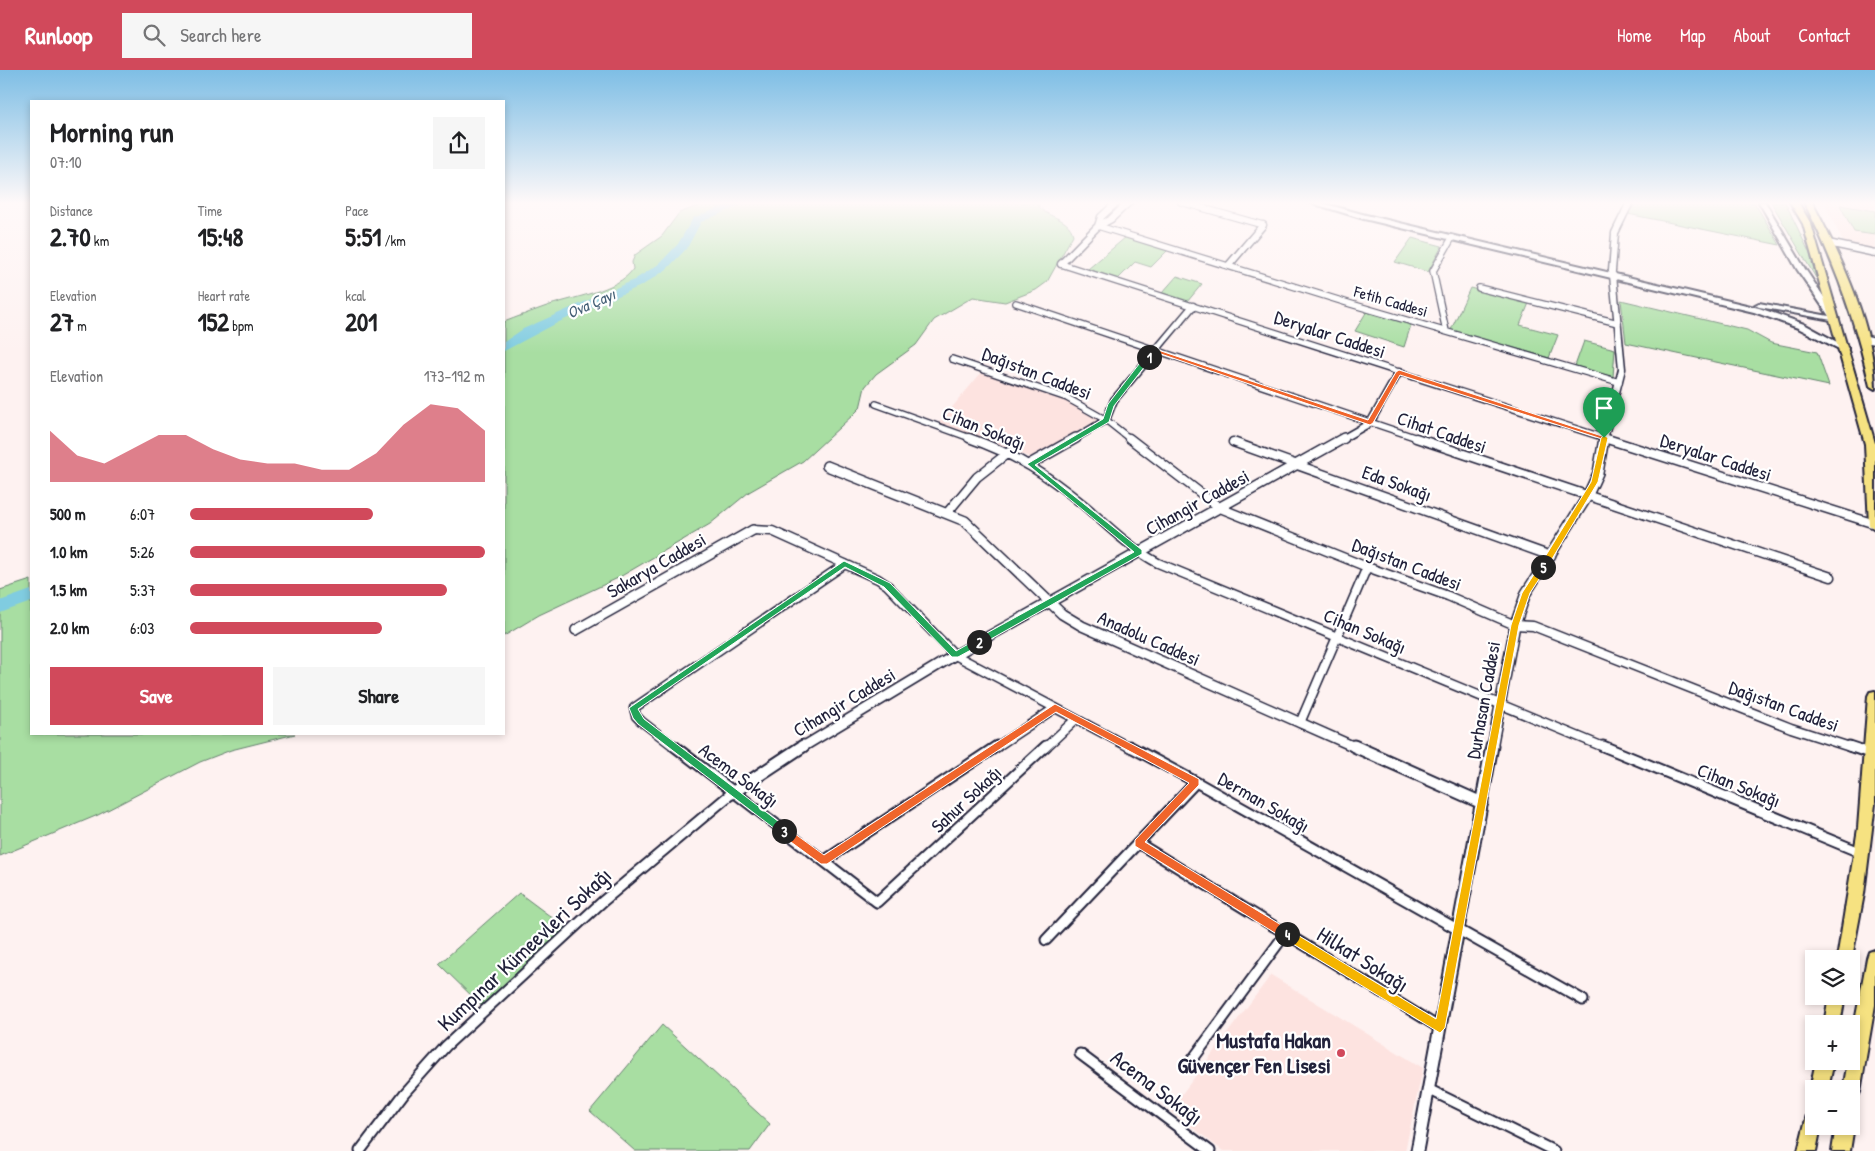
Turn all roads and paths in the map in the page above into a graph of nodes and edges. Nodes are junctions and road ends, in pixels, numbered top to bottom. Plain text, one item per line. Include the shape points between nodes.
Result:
1 (1072, 252) edge
2 (1187, 252) edge
3 (1240, 252) edge
4 (1442, 252) edge
5 (1518, 252) edge
6 (1529, 252) edge
7 (1614, 252) edge
8 (1791, 252) edge
9 (1815, 252) edge
10 (1831, 252) edge
11 (1061, 264) joint
12 (1229, 265) junction
13 (1612, 273) junction
14 (1479, 288) dead end
15 (1016, 303) dead end
16 (1193, 306) junction
17 (1834, 319) junction
18 (1618, 323) junction
19 (1446, 331) junction
20 (1862, 338) junction
21 (1875, 341) edge
22 (1844, 348) junction
23 (1154, 350) junction
24 (952, 358) dead end
25 (1399, 372) junction
26 (1619, 382) junction
27 (1875, 382) edge
28 (876, 404) dead end
29 (1106, 420) junction
30 (1370, 423) junction
31 (1604, 438) junction
32 (1232, 442) dead end
33 (1009, 452) junction
34 (1030, 464) junction
35 (1296, 464) junction
36 (828, 466) dead end
37 (1587, 497) junction
38 (1220, 508) junction
39 (947, 513) junction
40 (1875, 524) edge
41 (753, 530) joint
42 (1139, 552) junction
43 (1551, 556) junction
44 (844, 564) junction
45 (1367, 567) junction
46 (1831, 577) dead end
47 (1050, 602) junction
48 (1515, 625) junction
49 (576, 630) dead end
50 (1337, 637) junction
51 (955, 655) junction
52 (1875, 696) edge
53 (1500, 706) junction
54 (1055, 708) junction
55 (1076, 719) junction
56 (1300, 723) junction
57 (1873, 754) junction
58 (1196, 782) junction
59 (732, 793) junction
60 (1482, 803) junction
61 (1138, 843) junction
62 (1862, 853) junction
63 (824, 861) junction
64 (877, 902) joint
65 (1458, 930) junction
66 (1286, 934) junction
67 (1046, 940) dead end
68 (1846, 950) edge
69 (1875, 958) edge
70 (1583, 1000) dead end
71 (1440, 1028) junction
72 (1080, 1054) dead end
73 (1190, 1063) dead end
74 (1853, 1080) edge
75 (1428, 1089) junction
76 (1810, 1135) edge
77 (1844, 1135) edge
78 (360, 1151) edge
79 (1210, 1151) edge
80 (1417, 1151) edge
81 (1554, 1151) edge
82 (1807, 1151) edge
83 (1841, 1151) edge

1 - 11 street
2 - 12 street, Fetih Caddesi
3 - 12 street
4 - 19 street via 1433,271
5 - 13 main road
6 - 13 main road
7 - 13 street, Durhasan Caddesi
8 - 17 main road
9 - 17 highway
10 - 20 highway
11 - 16 street, Deryalar Caddesi
12 - 19 street, Fetih Caddesi
13 - 17 main road
13 - 18 street, Durhasan Caddesi
13 - 22 main road via 1769,314
14 - 18 street
15 - 23 street, Cihat Caddesi
16 - 23 street
16 - 25 street, Deryalar Caddesi
17 - 22 highway
18 - 26 street, Durhasan Caddesi via 1623,358
19 - 26 street, Fetih Caddesi
20 - 21 street
20 - 27 highway
22 - 40 highway via 1870,444
23 - 29 street via 1110,406
23 - 30 street, Cihat Caddesi
24 - 29 street, Dağıstan Caddesi via 1067,398
25 - 30 street
25 - 31 street, Deryalar Caddesi
26 - 31 street, Durhasan Caddesi
28 - 33 street, Cihan Sokağı
29 - 34 street
29 - 38 street, Dağıstan Caddesi
30 - 35 street, Cihangir Caddesi
30 - 37 street, Cihat Caddesi
31 - 37 street, Durhasan Caddesi via 1598,473
31 - 40 street, Deryalar Caddesi
32 - 35 street, Eda Sokağı
33 - 34 street, Cihan Sokağı
33 - 39 street via 977,477
34 - 42 street, Cihan Sokağı
35 - 38 street, Cihangir Caddesi
35 - 43 street, Eda Sokağı
36 - 39 street, Anadolu Caddesi
37 - 43 street, Durhasan Caddesi
37 - 46 street, Cihat Caddesi
38 - 42 street, Cihangir Caddesi
38 - 45 street, Dağıstan Caddesi
39 - 47 street, Anadolu Caddesi via 969,524
41 - 44 street, Derman Sokağı via 772,531
41 - 49 street, Sakarya Caddesi
42 - 47 street, Cihangir Caddesi
42 - 50 street, Cihan Sokağı
43 - 48 street, Durhasan Caddesi via 1526,593
44 - 51 street, Derman Sokağı via 887,585
44 - 59 street, Acema Sokağı via 634,708 641,721
45 - 48 street, Dağıstan Caddesi via 1448,596
45 - 50 street
47 - 51 street, Cihangir Caddesi
47 - 56 street, Anadolu Caddesi via 1082,626
48 - 53 street, Durhasan Caddesi
48 - 57 street, Dağıstan Caddesi via 1533,626 1791,728
50 - 53 street, Cihan Sokağı
50 - 56 street
51 - 54 street, Derman Sokağı
51 - 59 street, Cihangir Caddesi via 786,756
52 - 57 highway
53 - 60 street, Durhasan Caddesi
53 - 62 street, Cihan Sokağı
54 - 55 street, Derman Sokağı
54 - 63 street
55 - 58 street, Derman Sokağı
55 - 64 street, Sahur Sokağı
56 - 60 street, Anadolu Caddesi
57 - 62 highway
58 - 61 street
58 - 65 street, Derman Sokağı
59 - 63 street, Acema Sokağı
59 - 78 street, Kumpınar Kümeevleri Sokağı via 602,902 446,1046 404,1093
60 - 65 street, Durhasan Caddesi
61 - 66 street, Hilkat Sokağı
61 - 67 street
62 - 68 highway
63 - 64 street, Acema Sokağı
65 - 70 street, Derman Sokağı
65 - 71 street, Durhasan Caddesi
66 - 71 street, Hilkat Sokağı
66 - 73 street
69 - 74 highway
71 - 75 street, Durhasan Caddesi
72 - 79 street, Acema Sokağı
75 - 80 street, Durhasan Caddesi
75 - 81 street
76 - 82 highway
77 - 83 highway

